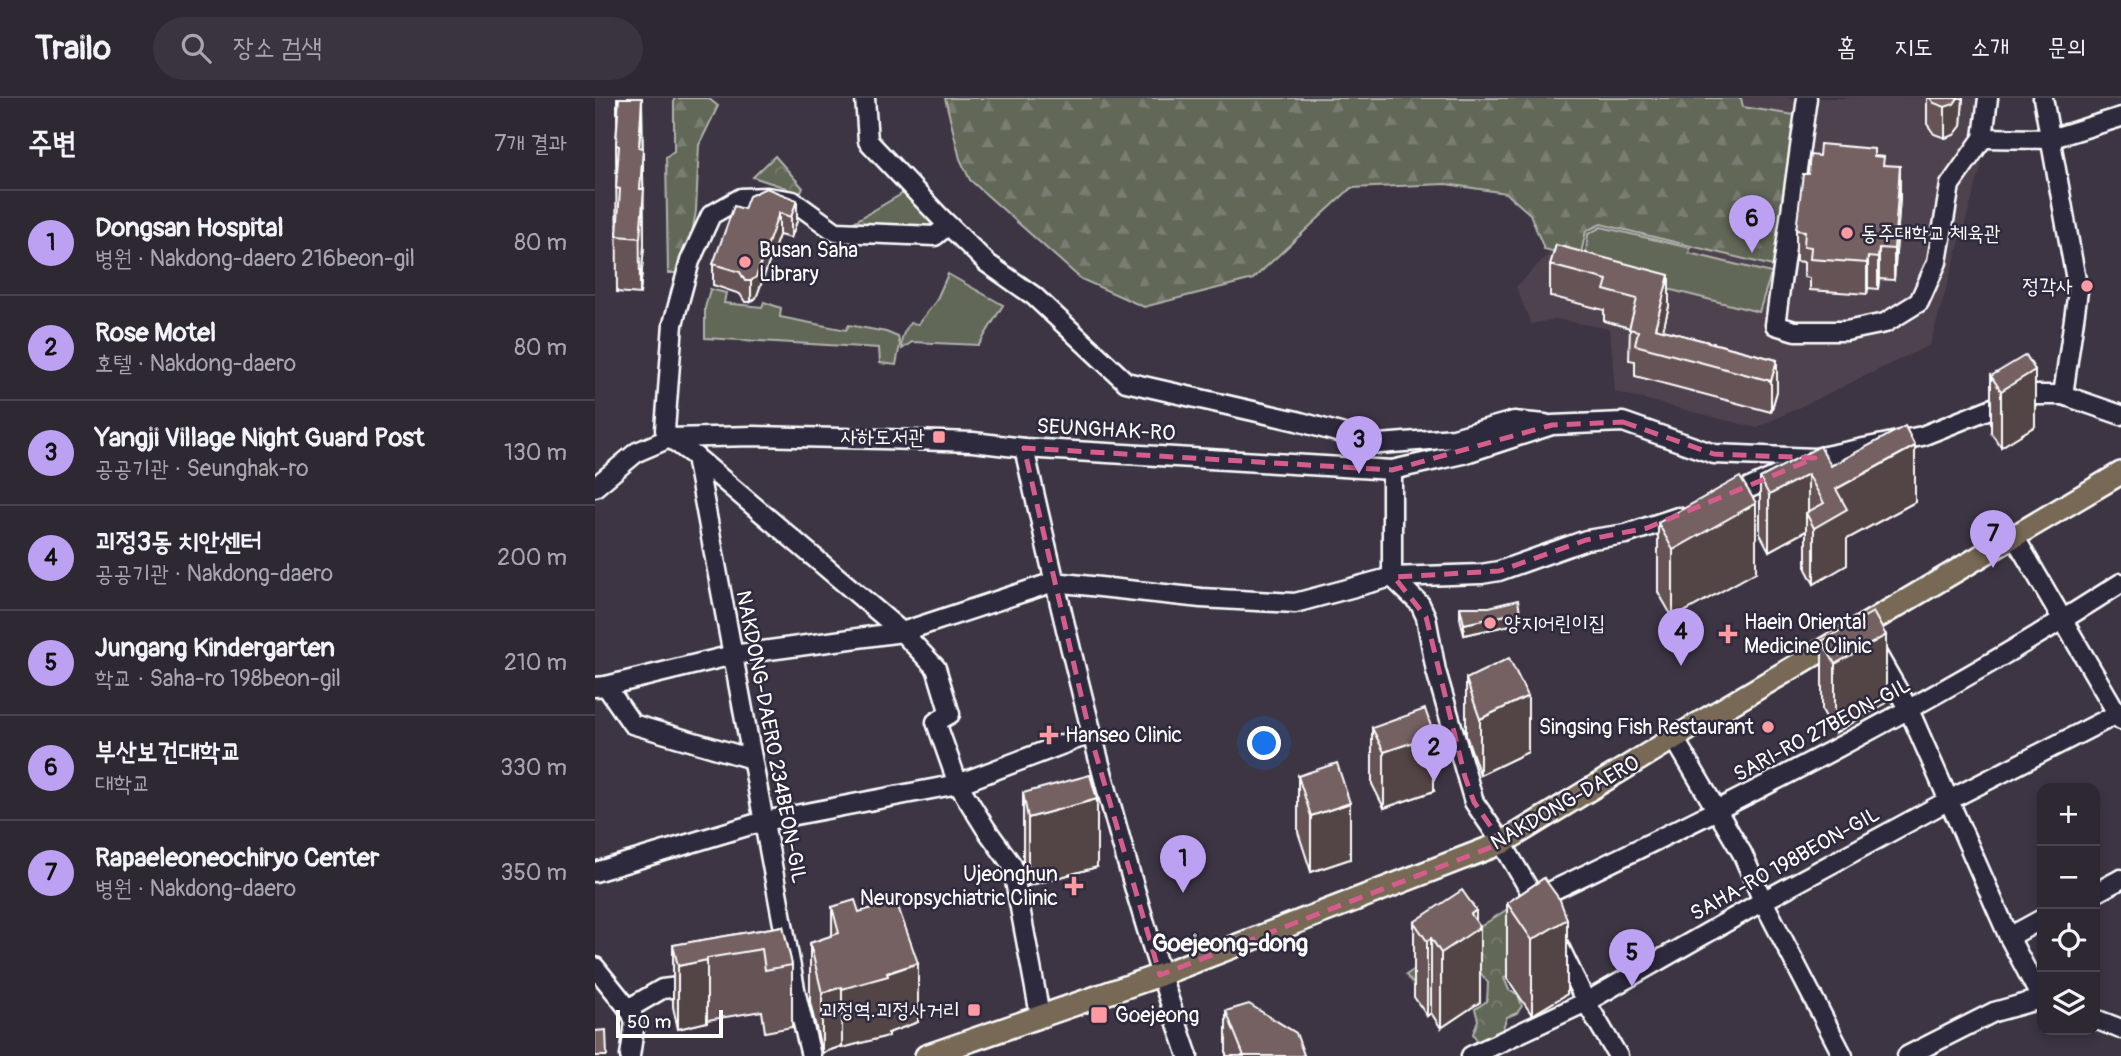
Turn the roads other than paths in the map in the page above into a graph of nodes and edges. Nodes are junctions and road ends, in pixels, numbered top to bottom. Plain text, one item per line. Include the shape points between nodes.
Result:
1 (865, 98) edge
2 (1807, 98) edge
3 (1987, 98) edge
4 (2043, 98) edge
5 (2121, 117) edge
6 (1983, 138) junction
7 (2050, 139) junction
8 (948, 225) junction
9 (2063, 395) junction
10 (2121, 415) edge
11 (1552, 425) junction
12 (670, 438) junction
13 (1024, 448) junction
14 (696, 457) junction
15 (1815, 458) junction
16 (1392, 470) junction
17 (2121, 473) edge
18 (595, 487) edge
19 (2014, 536) junction
20 (1392, 577) junction
21 (1054, 582) junction
22 (2121, 583) edge
23 (2062, 621) junction
24 (1862, 628) junction
25 (902, 632) junction
26 (733, 655) junction
27 (601, 686) edge
28 (1909, 710) junction
29 (2120, 715) edge
30 (1090, 734) junction
31 (1674, 738) junction
32 (752, 759) junction
33 (958, 784) junction
34 (1949, 800) junction
35 (1719, 811) junction
36 (764, 821) junction
37 (1503, 843) junction
38 (595, 872) edge
39 (2121, 879) edge
40 (2100, 890) edge
41 (1535, 899) junction
42 (1763, 901) junction
43 (2037, 922) edge
44 (2009, 936) junction
45 (595, 967) edge
46 (1160, 975) junction
47 (714, 983) edge
48 (2037, 989) edge
49 (2037, 1000) edge
50 (1586, 1002) junction
51 (628, 1009) junction
52 (1041, 1015) junction
53 (2100, 1021) edge
54 (2121, 1029) edge
55 (630, 1056) edge
56 (811, 1056) edge
57 (926, 1056) edge
58 (1188, 1056) edge
59 (1471, 1056) edge
60 (1618, 1056) edge
61 (1843, 1056) edge
62 (1907, 1056) edge

1 - 8 street via 868,141
2 - 6 street via 1775,325 1795,331 1846,331 1885,323 1919,302 1937,262 1949,185
3 - 6 street
4 - 7 street
5 - 7 street
6 - 7 street
7 - 9 street via 2078,291
8 - 11 street via 987,263 1034,296 1126,382 1380,444 1454,438 1514,421
8 - 12 street via 935,236 836,232 793,201 767,197 741,198 711,215 690,261 673,324 665,430
9 - 10 street
9 - 15 street via 2025,395 1922,436
11 - 15 street, SEUNGHAK-RO via 1623,422 1714,454
11 - 16 street, SEUNGHAK-RO via 1463,454
12 - 13 street, SEUNGHAK-RO via 883,439
12 - 14 street
12 - 18 street, SEUNGHAK-RO via 637,452
13 - 16 street, SEUNGHAK-RO
13 - 21 street
14 - 25 street
14 - 26 street, NAKDONG-DAERO 234BEON-GIL
15 - 20 street via 1700,508 1626,534 1586,540 1499,571
16 - 20 street
17 - 19 main road, NAKDONG-DAERO
19 - 23 street
19 - 24 main road, NAKDONG-DAERO
20 - 21 street via 1294,603
20 - 37 street via 1420,604 1426,617 1465,776 1474,802
21 - 25 street
21 - 30 street
22 - 23 street, SARI-RO 27BEON-GIL
23 - 28 street, SARI-RO 27BEON-GIL
23 - 29 street
24 - 28 street
24 - 31 main road, NAKDONG-DAERO
25 - 26 street
25 - 33 street via 936,668 950,714 936,722
26 - 27 street
26 - 32 street, NAKDONG-DAERO 234BEON-GIL
27 - 32 street via 632,724
28 - 34 street
28 - 35 street, SARI-RO 27BEON-GIL
29 - 34 street, SAHA-RO 198BEON-GIL
30 - 33 street
30 - 46 street
31 - 35 street
31 - 37 main road, NAKDONG-DAERO
32 - 36 street, NAKDONG-DAERO 234BEON-GIL
33 - 36 street
33 - 52 street via 1012,865
34 - 42 street, SAHA-RO 198BEON-GIL
34 - 44 street
35 - 41 street, SARI-RO 27BEON-GIL
35 - 42 street
36 - 38 street
36 - 56 street, NAKDONG-DAERO 234BEON-GIL via 786,974
37 - 41 street
37 - 46 main road, NAKDONG-DAERO
39 - 40 street
41 - 50 street
42 - 50 street, SAHA-RO 198BEON-GIL
42 - 61 street
43 - 44 street
44 - 48 street
45 - 51 street
46 - 52 main road, NAKDONG-DAERO
46 - 58 street
47 - 51 street via 662,989
49 - 62 street via 1994,1012
50 - 59 street, SAHA-RO 198BEON-GIL
50 - 60 street
51 - 55 street via 635,1021
52 - 57 main road, NAKDONG-DAERO
53 - 54 street

